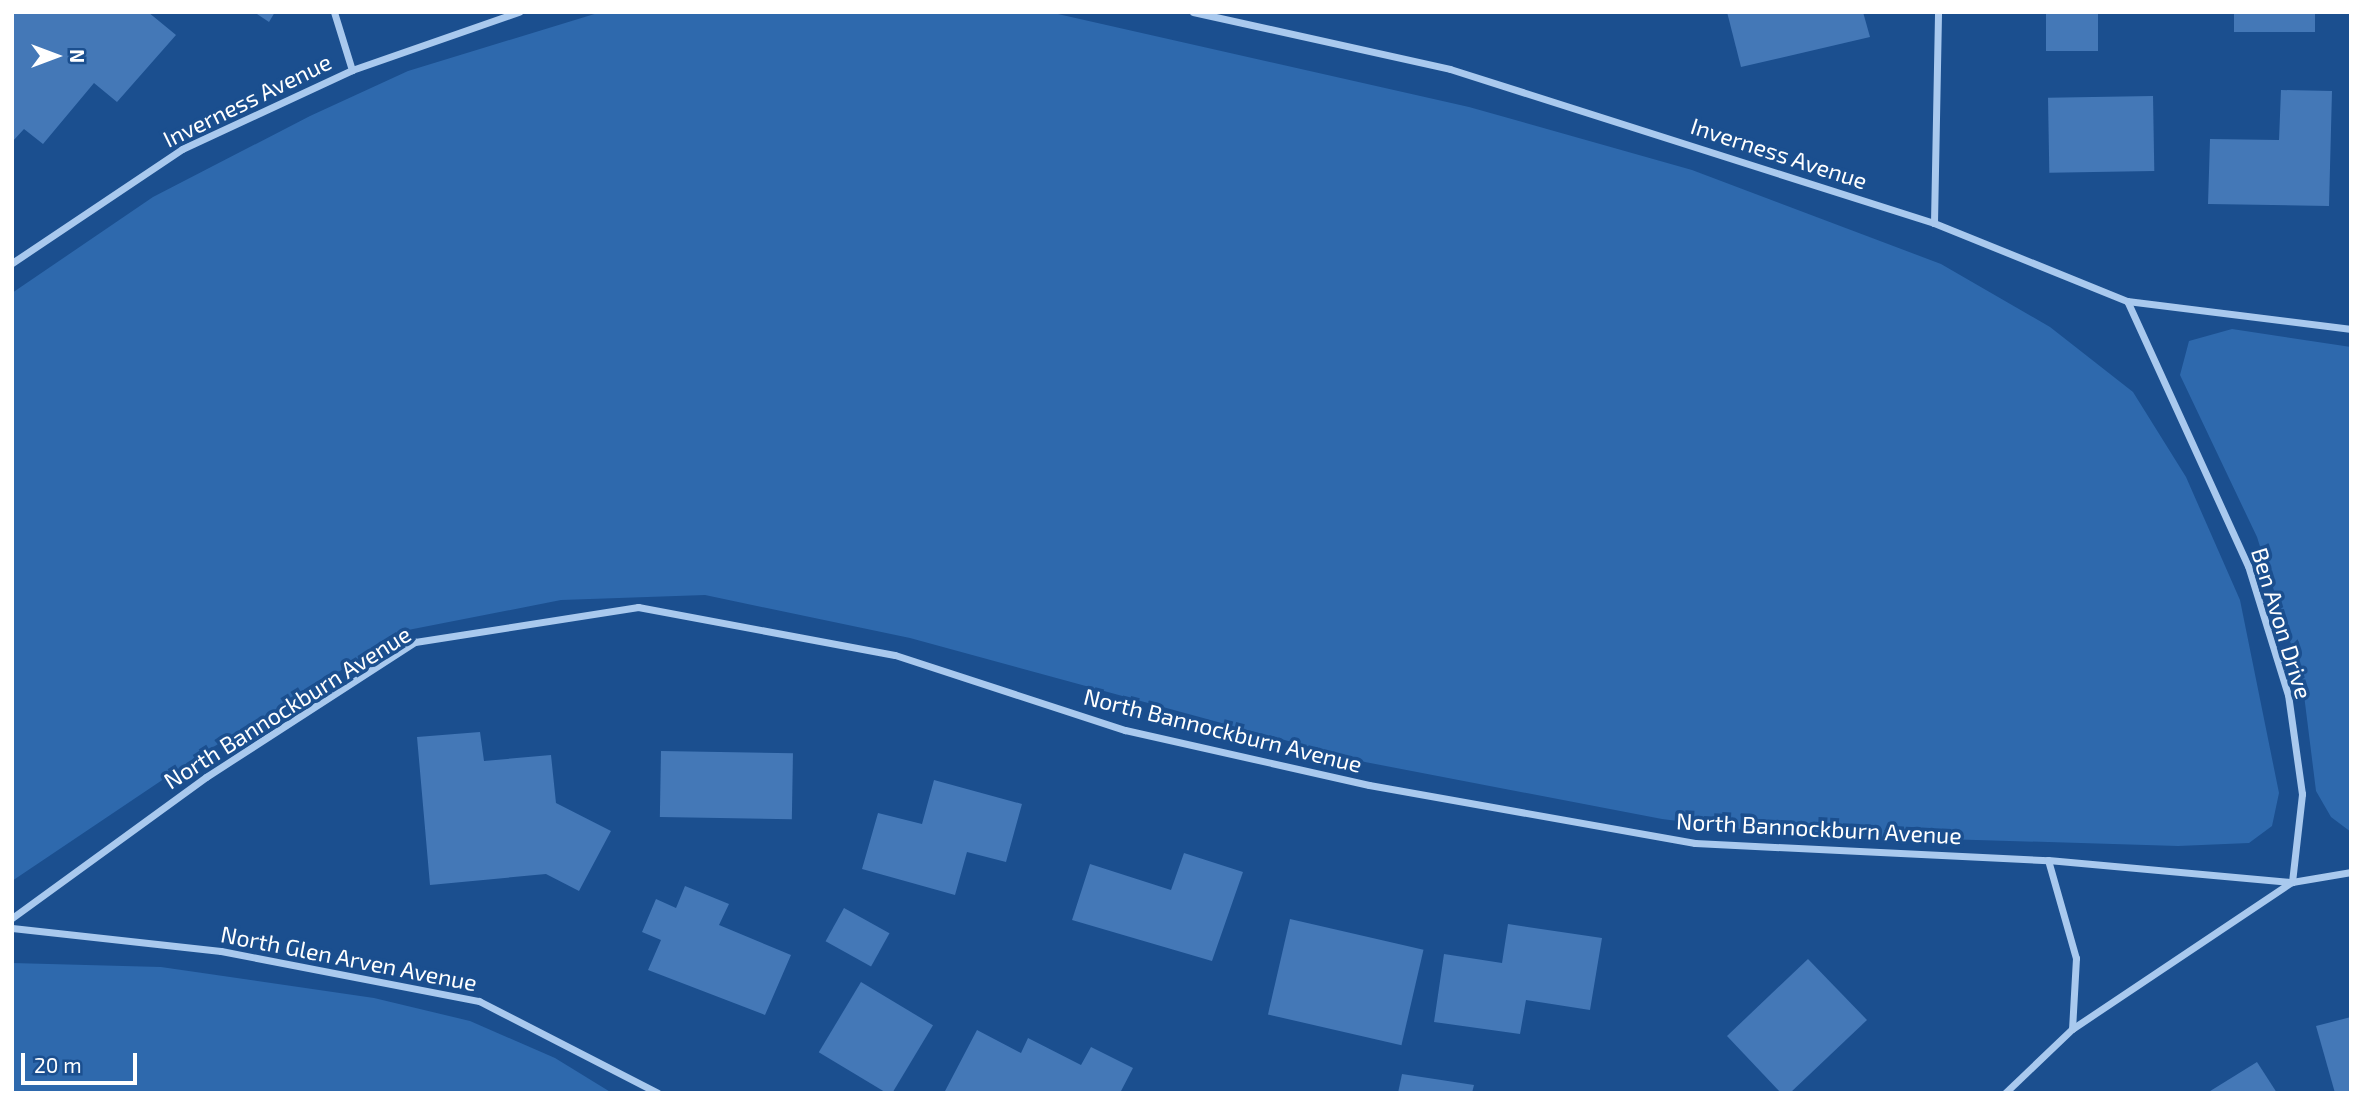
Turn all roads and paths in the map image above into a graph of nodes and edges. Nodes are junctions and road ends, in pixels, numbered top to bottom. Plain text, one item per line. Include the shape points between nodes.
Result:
1 (334, 12) edge
2 (519, 12) edge
3 (1193, 12) edge
4 (1938, 12) edge
5 (352, 70) junction
6 (1934, 223) junction
7 (12, 263) edge
8 (2127, 301) junction
9 (2351, 329) edge
10 (2048, 860) junction
11 (2351, 872) edge
12 (2292, 882) junction
13 (12, 918) edge
14 (12, 928) edge
15 (2072, 1029) junction
16 (658, 1093) edge
17 (2005, 1093) edge

1 - 5 street
2 - 5 street, Inverness Avenue
3 - 6 street, Inverness Avenue via 1450,69
4 - 6 street
5 - 7 street, Inverness Avenue via 182,149
6 - 8 street, Inverness Avenue
8 - 9 street, Inverness Avenue
8 - 12 street, Ben Avon Drive via 2248,566 2288,695 2302,794
10 - 12 street, North Bannockburn Avenue
10 - 13 street, North Bannockburn Avenue via 1695,843 1409,792 1125,730 895,654 638,607 415,642 206,778
10 - 15 street via 2077,958
11 - 12 street, North Bannockburn Avenue
12 - 15 street
14 - 16 street, North Glen Arven Avenue via 221,951 479,1001
15 - 17 street

